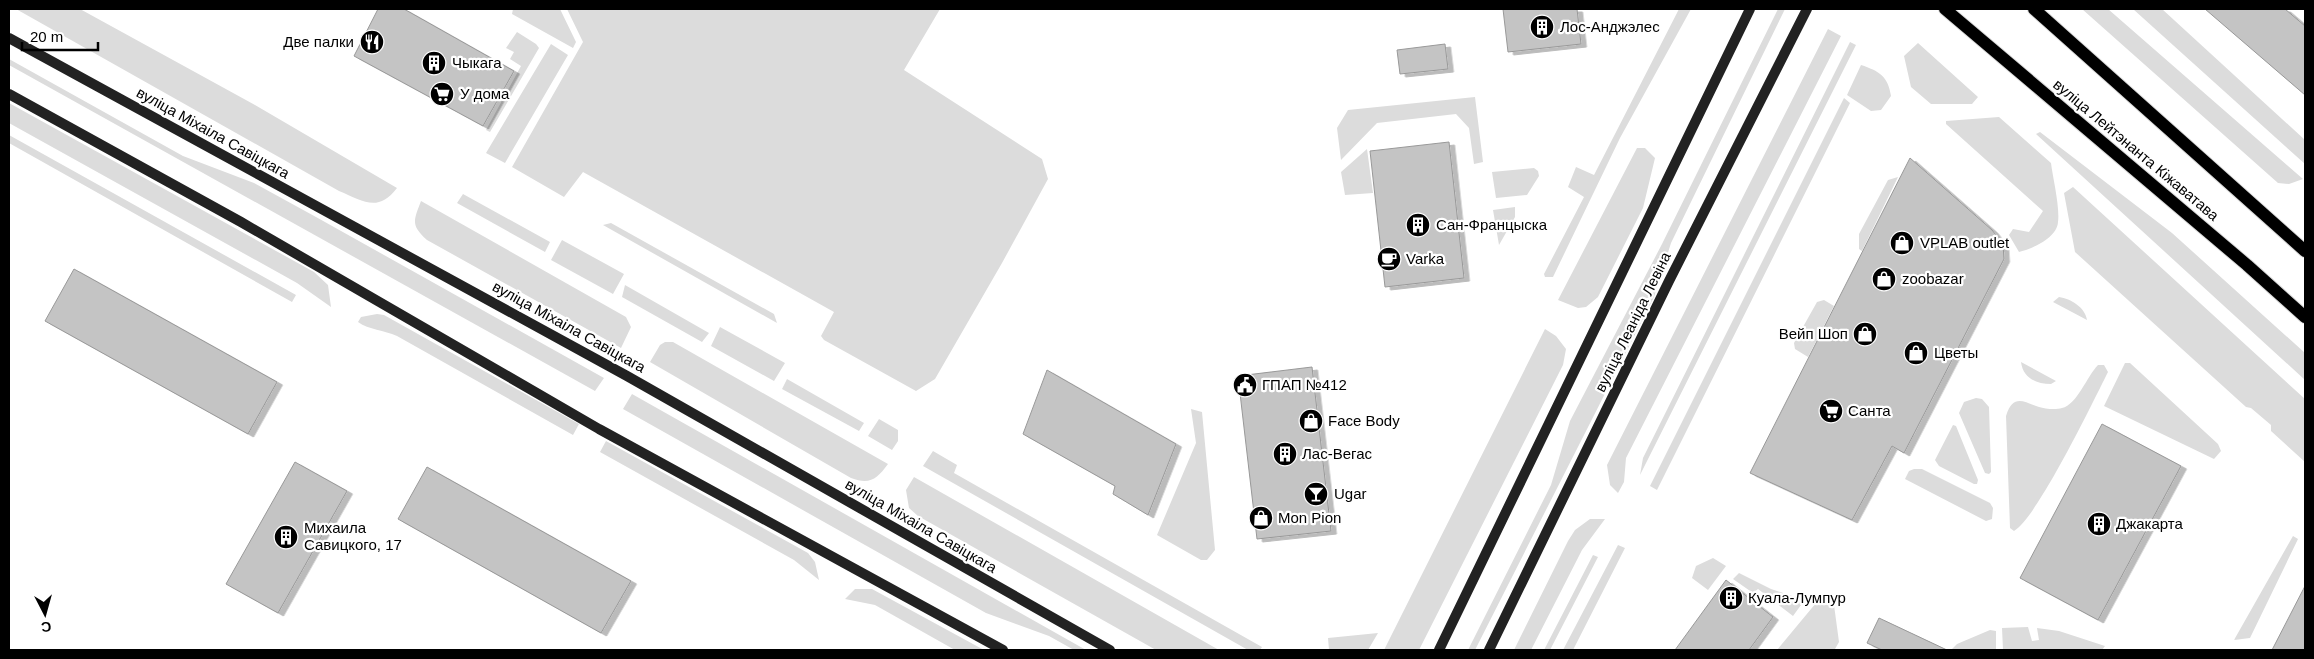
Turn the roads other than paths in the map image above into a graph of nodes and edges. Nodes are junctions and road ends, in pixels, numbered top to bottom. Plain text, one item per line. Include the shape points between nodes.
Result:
1 (1750, 9) edge
2 (1807, 9) edge
3 (1945, 9) edge
4 (2034, 9) edge
5 (9, 38) edge
6 (9, 94) edge
7 (2305, 250) edge
8 (2305, 318) edge
9 (1003, 650) edge
10 (1110, 650) edge
11 (1439, 650) edge
12 (1488, 650) edge

1 - 11 street, вуліца Леаніда Левіна
2 - 12 street, вуліца Леаніда Левіна
3 - 8 main road, вуліца Лейтэнанта Кіжаватава
4 - 7 main road
5 - 10 street, вуліца Міхаіла Савіцкага via 627,376
6 - 9 street via 241,222 599,429

